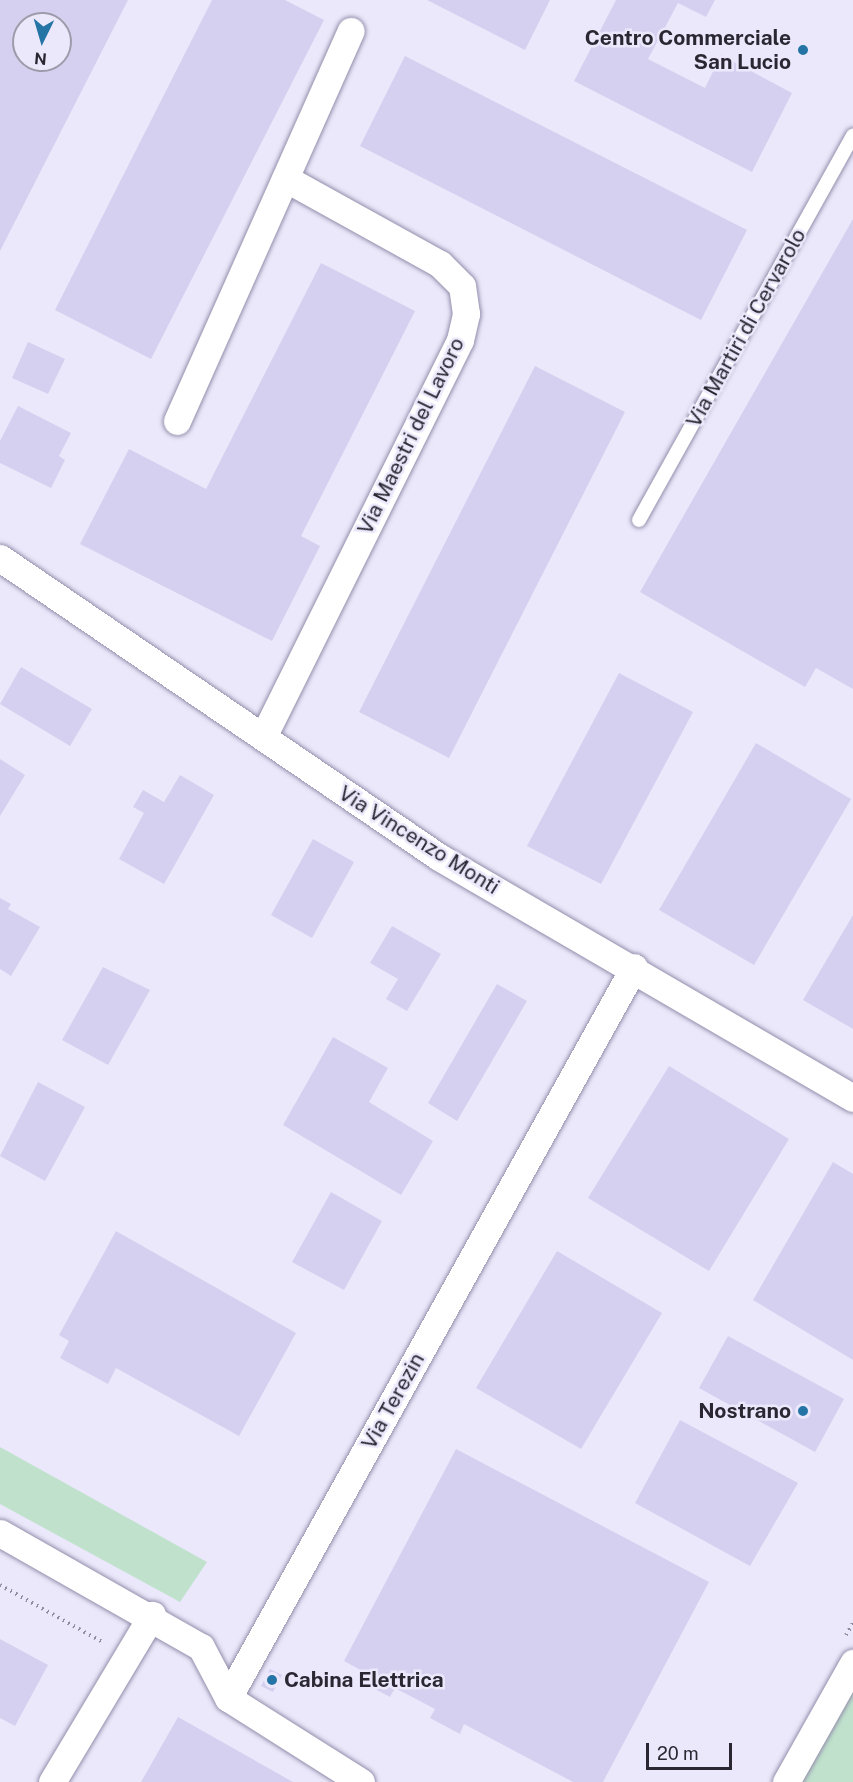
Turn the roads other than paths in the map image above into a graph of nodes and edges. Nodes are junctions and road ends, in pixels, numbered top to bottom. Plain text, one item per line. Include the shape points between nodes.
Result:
1 (351, 31) dead end
2 (853, 136) edge
3 (285, 178) junction
4 (177, 421) dead end
5 (639, 520) dead end
6 (0, 558) edge
7 (262, 737) junction
8 (634, 967) junction
9 (853, 1098) edge
10 (0, 1533) edge
11 (152, 1615) junction
12 (853, 1663) edge
13 (228, 1698) junction
14 (52, 1782) edge
15 (362, 1782) edge
16 (786, 1782) edge

1 - 3 street
2 - 5 lane, Via Martiri di Cervarolo
3 - 4 street
3 - 7 street, Via Maestri del Lavoro via 440,264 462,286 466,314 460,340
6 - 7 street, Via Vincenzo Monti
7 - 8 street, Via Vincenzo Monti via 438,857
8 - 9 street, Via Vincenzo Monti
8 - 13 street, Via Terezin
10 - 11 street
11 - 13 street via 201,1647
11 - 14 street
12 - 16 street
13 - 15 street

